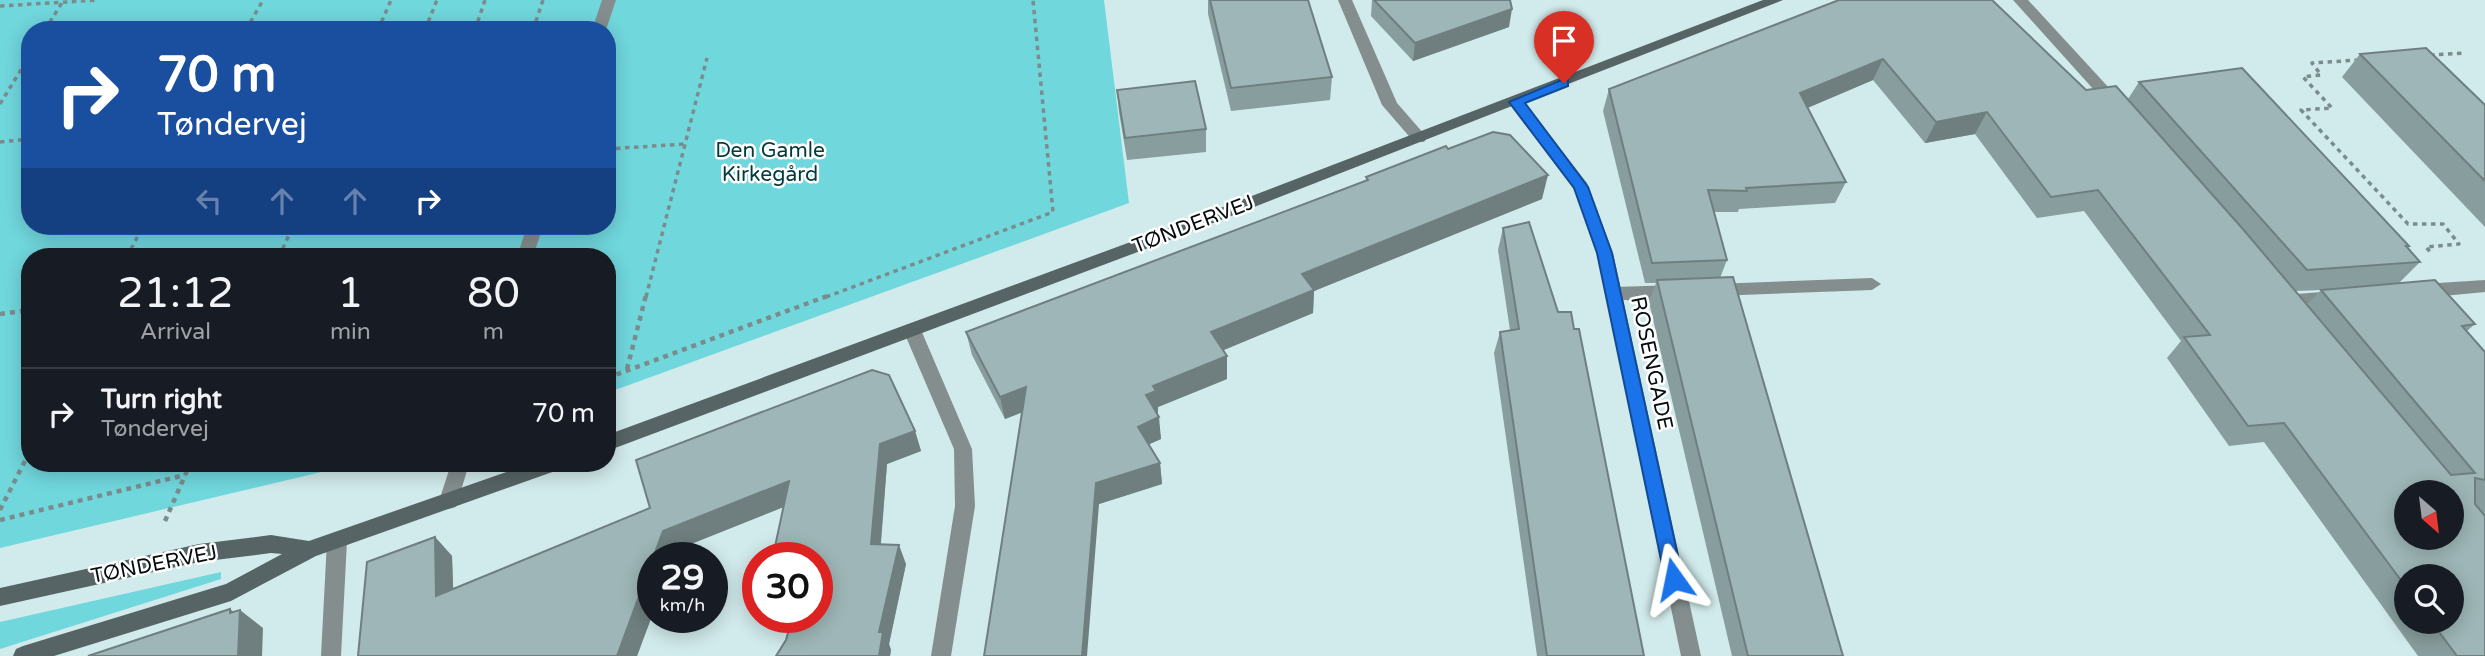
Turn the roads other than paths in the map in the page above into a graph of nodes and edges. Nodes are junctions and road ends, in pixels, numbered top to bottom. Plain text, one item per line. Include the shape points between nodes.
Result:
1 (609, 0) edge
2 (1345, 0) edge
3 (1776, 0) edge
4 (2020, 0) edge
5 (602, 21) edge
6 (1516, 102) junction
7 (2125, 116) edge
8 (1419, 138) junction
9 (1872, 284) dead end
10 (2485, 286) edge
11 (2406, 292) edge
12 (1614, 294) junction
13 (2352, 296) edge
14 (2302, 323) edge
15 (912, 330) junction
16 (616, 440) edge
17 (458, 472) edge
18 (529, 472) edge
19 (449, 501) junction
20 (337, 541) junction
21 (309, 550) junction
22 (0, 597) edge
23 (23, 656) edge
24 (331, 656) edge
25 (941, 656) edge
26 (1691, 656) edge

1 - 5 street
2 - 8 street via 1390,105
3 - 6 main road, TØNDERVEJ
4 - 7 street
6 - 8 main road, TØNDERVEJ
6 - 12 street, ROSENGADE via 1581,187
8 - 15 main road, TØNDERVEJ
9 - 12 street
10 - 11 street
12 - 26 street, ROSENGADE
13 - 14 street via 2280,296
15 - 16 main road, TØNDERVEJ
15 - 25 street via 963,449 965,506
17 - 19 street
18 - 19 main road, TØNDERVEJ
19 - 20 main road, TØNDERVEJ
20 - 21 main road, TØNDERVEJ
20 - 24 street
21 - 22 main road, TØNDERVEJ via 271,544 199,553
21 - 23 main road, TØNDERVEJ via 231,592

